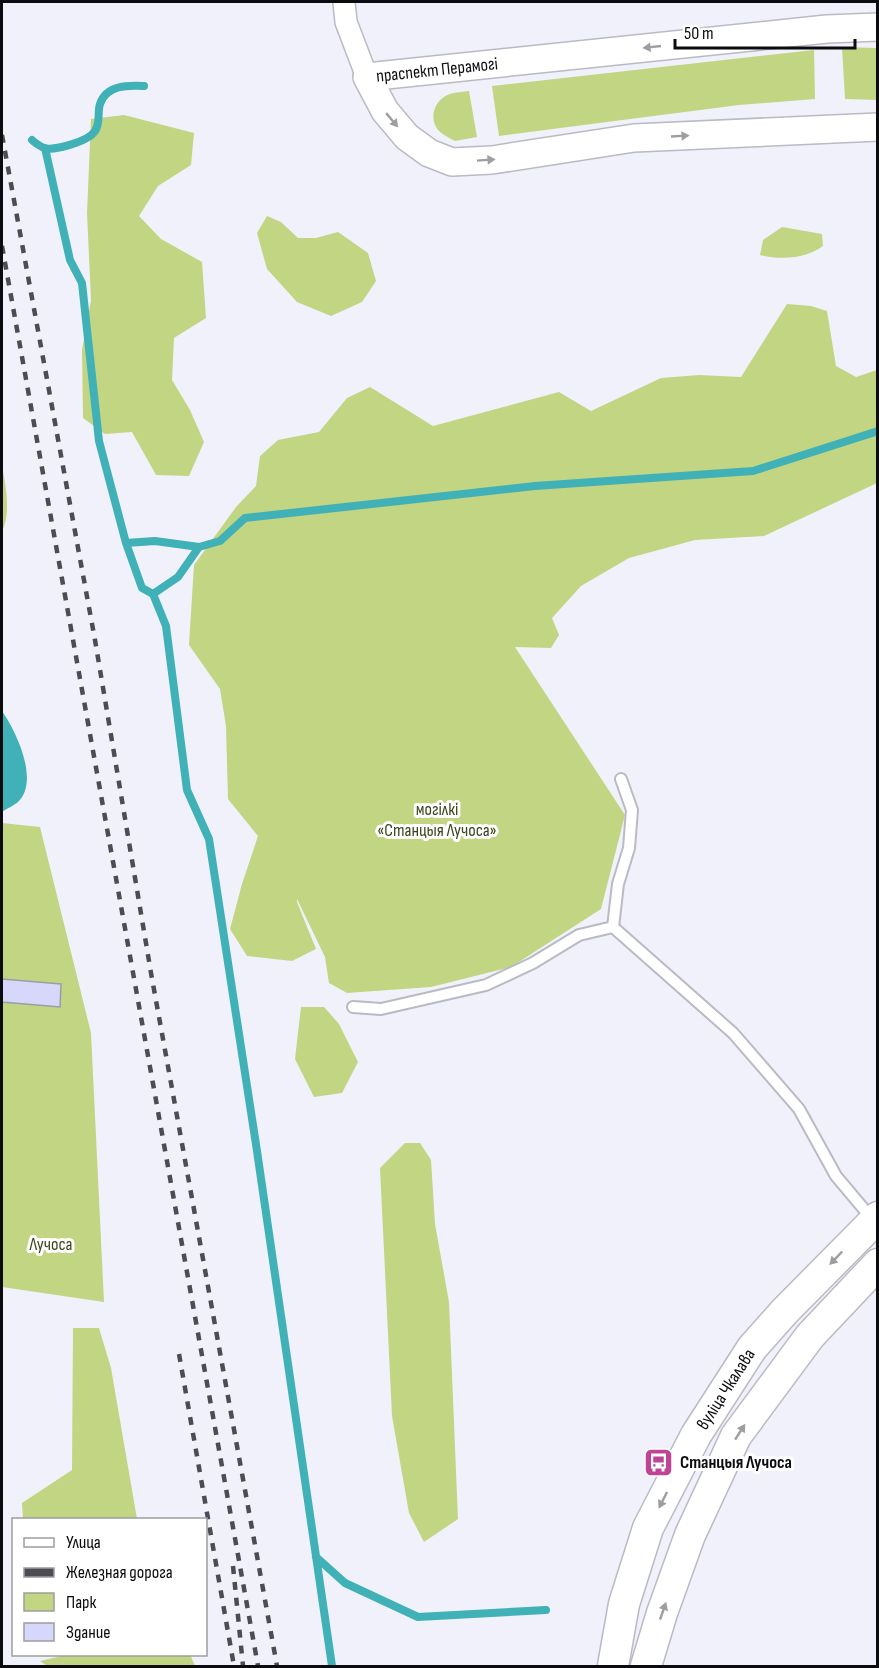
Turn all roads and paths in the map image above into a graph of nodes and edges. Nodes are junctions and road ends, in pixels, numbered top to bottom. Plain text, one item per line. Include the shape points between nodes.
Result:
1 (344, 2) edge
2 (878, 20) edge
3 (877, 27) edge
4 (367, 77) junction
5 (878, 127) edge
6 (621, 779) dead end
7 (613, 927) junction
8 (353, 1007) dead end
9 (875, 1218) edge
10 (878, 1264) edge
11 (613, 1666) edge
12 (646, 1666) edge

1 - 4 street via 346,22
2 - 3 lane
3 -> 4 street, праспект Перамогі
4 -> 5 street, праспект Перамогі via 385,111 407,137 429,153 452,162 492,160 634,138
6 - 7 lane via 632,810 629,848 618,884
7 - 8 lane via 579,935 486,985 381,1009
7 - 9 lane via 733,1033 799,1109 836,1176
9 -> 11 main road, вуліца Чкалава via 752,1348 696,1435 648,1528 624,1604
12 -> 10 main road, вуліца Чкалава via 690,1535 736,1436 810,1336

